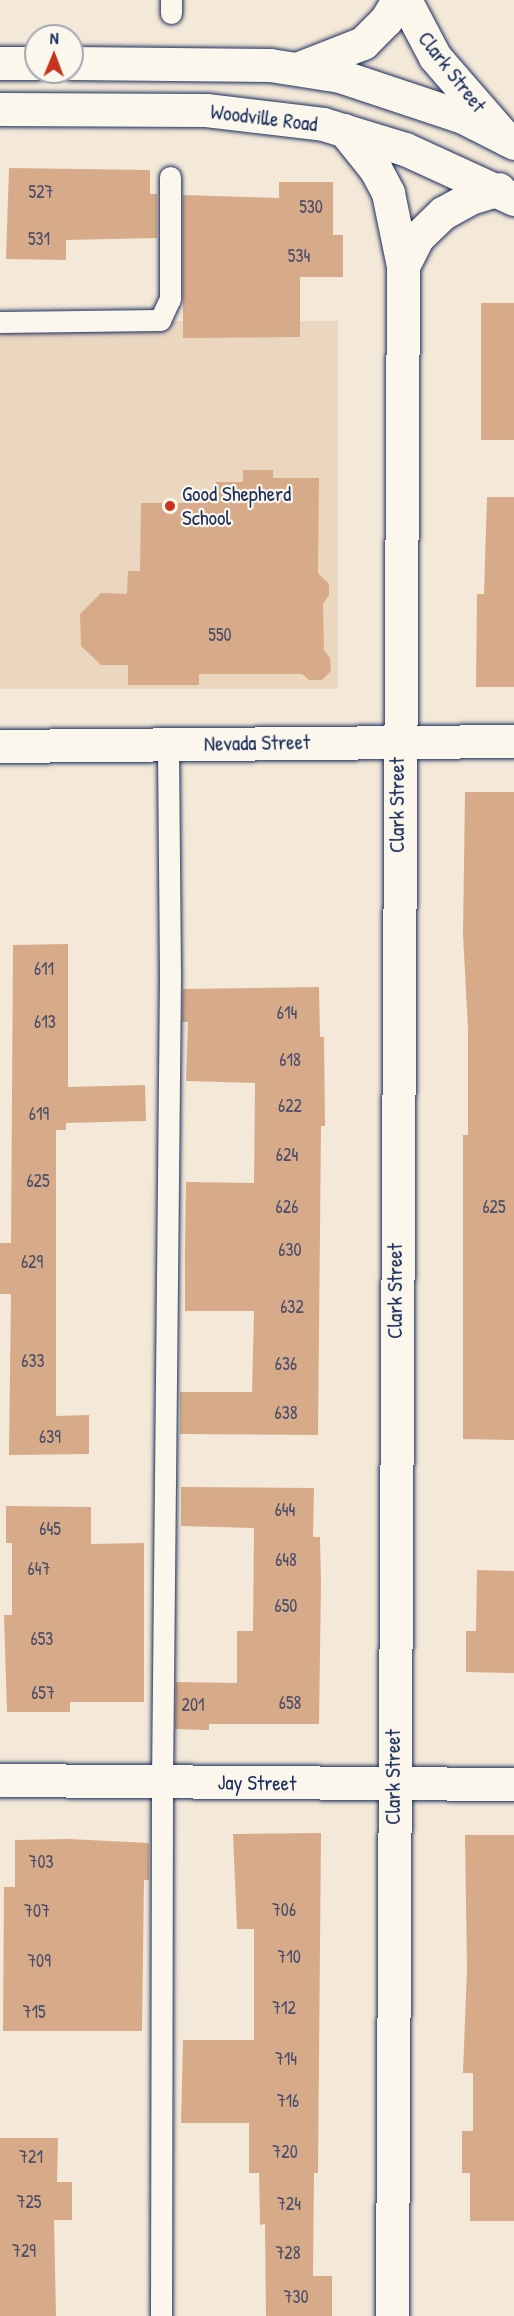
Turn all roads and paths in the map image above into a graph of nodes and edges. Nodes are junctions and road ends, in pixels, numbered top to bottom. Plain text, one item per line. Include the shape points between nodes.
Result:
1 (398, 0) edge
2 (405, 0) edge
3 (0, 63) edge
4 (24, 63) edge
5 (84, 63) edge
6 (298, 68) junction
7 (0, 109) edge
8 (344, 130) junction
9 (510, 141) edge
10 (170, 177) dead end
11 (506, 194) edge
12 (402, 266) junction
13 (0, 322) edge
14 (398, 741) junction
15 (514, 741) edge
16 (168, 744) junction
17 (0, 746) edge
18 (0, 1780) edge
19 (162, 1782) junction
20 (393, 1784) junction
21 (514, 1784) edge
22 (161, 2316) edge
23 (392, 2316) edge

1 - 6 street via 386,20 363,43
2 - 9 street, Clark Street via 435,57
3 - 4 street
5 - 6 street via 189,62
6 - 9 street via 403,94 463,117
7 - 8 street, Woodville Road via 206,110 273,116
8 - 11 street, Woodville Road via 405,149
8 - 12 street, Clark Street via 376,170 388,193
10 - 13 lane via 170,298 160,320
11 - 12 street, Clark Street via 470,198 443,213 418,237
12 - 14 street, Clark Street
14 - 15 street, Nevada Street
14 - 16 street, Nevada Street
14 - 20 street, Clark Street
16 - 17 street, Nevada Street
16 - 19 lane via 170,977
18 - 19 street, Jay Street
19 - 20 street, Jay Street
19 - 22 lane
20 - 21 street, Jay Street
20 - 23 street, Clark Street

